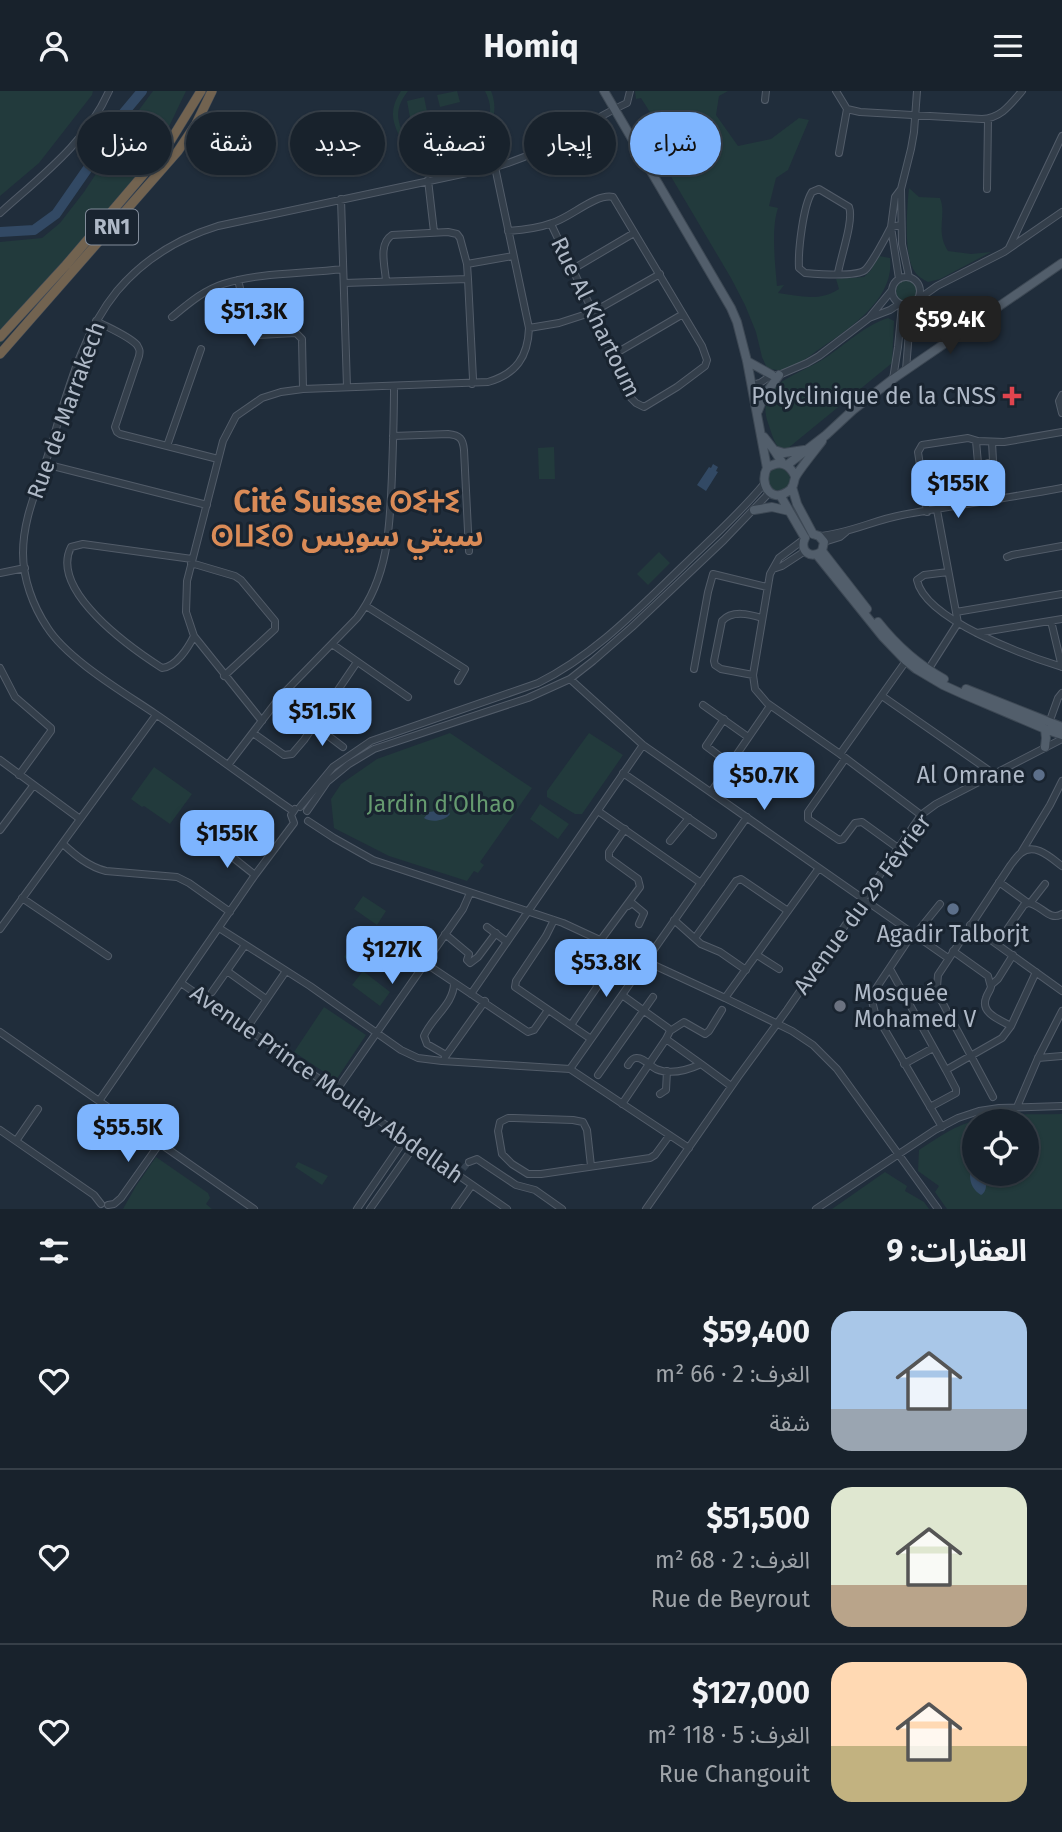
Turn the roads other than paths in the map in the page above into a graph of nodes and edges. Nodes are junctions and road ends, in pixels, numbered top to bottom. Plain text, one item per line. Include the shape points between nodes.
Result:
1 (108, 91) edge
2 (201, 91) edge
3 (212, 91) edge
4 (604, 91) edge
5 (630, 91) edge
6 (766, 91) edge
7 (836, 91) edge
8 (917, 91) edge
9 (1022, 91) edge
10 (765, 100) dead end
11 (615, 109) junction
12 (848, 109) junction
13 (916, 115) junction
14 (988, 119) junction
15 (1062, 136) edge
16 (839, 153) dead end
17 (510, 162) edge
18 (454, 175) edge
19 (497, 175) edge
20 (428, 180) junction
21 (901, 188) junction
22 (987, 189) dead end
23 (341, 199) junction
24 (1062, 212) edge
25 (0, 213) edge
26 (551, 224) junction
27 (901, 225) junction
28 (891, 227) junction
29 (508, 231) junction
30 (434, 232) junction
31 (634, 233) junction
32 (1009, 249) junction
33 (513, 256) junction
34 (1062, 263) edge
35 (467, 264) junction
36 (343, 269) junction
37 (573, 269) junction
38 (838, 273) junction
39 (660, 274) junction
40 (909, 277) junction
41 (468, 279) junction
42 (899, 279) junction
43 (239, 280) junction
44 (386, 281) junction
45 (344, 283) junction
46 (918, 283) junction
47 (937, 286) junction
48 (892, 290) junction
49 (920, 298) junction
50 (900, 305) junction
51 (911, 305) junction
52 (593, 312) junction
53 (683, 314) junction
54 (172, 317) dead end
55 (869, 318) junction
56 (96, 321) junction
57 (529, 328) junction
58 (0, 337) edge
59 (201, 349) dead end
60 (0, 354) edge
61 (613, 355) junction
62 (747, 361) junction
63 (906, 370) junction
64 (775, 375) junction
65 (892, 379) junction
66 (472, 384) junction
67 (752, 385) junction
68 (347, 387) junction
69 (394, 387) junction
70 (303, 389) junction
71 (1062, 395) edge
72 (1062, 413) edge
73 (758, 414) junction
74 (1062, 432) edge
75 (827, 435) junction
76 (393, 436) junction
77 (763, 436) junction
78 (976, 441) junction
79 (992, 442) junction
80 (167, 446) junction
81 (774, 450) junction
82 (807, 450) junction
83 (218, 459) junction
84 (45, 464) junction
85 (785, 464) junction
86 (980, 465) junction
87 (767, 468) junction
88 (795, 476) junction
89 (922, 476) junction
90 (764, 484) junction
91 (792, 488) junction
92 (1062, 488) edge
93 (770, 492) junction
94 (780, 495) junction
95 (207, 505) junction
96 (754, 510) junction
97 (937, 510) junction
98 (789, 511) junction
99 (927, 512) junction
100 (815, 542) junction
101 (1062, 546) edge
102 (468, 551) dead end
103 (805, 551) joint
104 (1007, 557) dead end
105 (192, 561) junction
106 (701, 562) junction
107 (25, 568) junction
108 (773, 569) junction
109 (948, 572) junction
110 (0, 573) edge
111 (713, 574) junction
112 (767, 587) junction
113 (1062, 594) edge
114 (366, 606) junction
115 (956, 612) junction
116 (762, 618) junction
117 (1062, 619) edge
118 (1051, 621) junction
119 (958, 623) junction
120 (975, 633) junction
121 (194, 636) junction
122 (332, 645) junction
123 (906, 661) junction
124 (357, 662) junction
125 (1062, 667) edge
126 (0, 668) edge
127 (694, 669) dead end
128 (928, 670) junction
129 (753, 675) junction
130 (224, 676) junction
131 (570, 679) junction
132 (458, 681) dead end
133 (1062, 693) edge
134 (882, 696) junction
135 (408, 697) dead end
136 (703, 705) dead end
137 (770, 706) junction
138 (156, 715) junction
139 (723, 719) junction
140 (262, 721) junction
141 (314, 725) junction
142 (1047, 726) junction
143 (1062, 726) edge
144 (253, 733) junction
145 (748, 737) junction
146 (1062, 737) edge
147 (642, 745) junction
148 (343, 747) dead end
149 (1045, 747) junction
150 (843, 756) junction
151 (0, 760) edge
152 (730, 764) junction
153 (228, 765) junction
154 (623, 773) junction
155 (995, 774) junction
156 (19, 775) junction
157 (1062, 781) edge
158 (33, 786) junction
159 (711, 792) junction
160 (300, 810) junction
161 (598, 811) junction
162 (921, 815) junction
163 (747, 817) junction
164 (689, 818) junction
165 (80, 819) junction
166 (308, 821) junction
167 (294, 823) junction
168 (625, 829) junction
169 (0, 830) edge
170 (713, 835) dead end
171 (670, 841) dead end
172 (63, 844) junction
173 (216, 844) dead end
174 (898, 848) junction
175 (1021, 853) junction
176 (1062, 866) edge
177 (819, 868) junction
178 (256, 875) junction
179 (999, 882) junction
180 (701, 883) junction
181 (1045, 884) dead end
182 (470, 893) junction
183 (22, 898) junction
184 (862, 898) junction
185 (1030, 902) junction
186 (940, 904) dead end
187 (528, 911) junction
188 (788, 911) junction
189 (230, 912) junction
190 (1062, 914) edge
191 (554, 920) junction
192 (674, 920) junction
193 (639, 924) dead end
194 (970, 925) junction
195 (487, 927) dead end
196 (219, 928) junction
197 (0, 929) edge
198 (496, 933) junction
199 (445, 934) junction
200 (914, 934) junction
201 (695, 938) junction
202 (602, 941) junction
203 (507, 942) junction
204 (997, 944) junction
205 (245, 945) junction
206 (953, 951) junction
207 (598, 954) dead end
208 (757, 955) junction
209 (1013, 955) junction
210 (108, 956) dead end
211 (948, 958) junction
212 (646, 961) junction
213 (425, 963) junction
214 (779, 969) dead end
215 (890, 969) junction
216 (746, 970) junction
217 (227, 971) junction
218 (286, 971) junction
219 (1036, 972) junction
220 (181, 983) junction
221 (454, 983) junction
222 (991, 985) junction
223 (1062, 991) edge
224 (212, 992) dead end
225 (471, 993) junction
226 (622, 995) junction
227 (653, 997) dead end
228 (725, 997) junction
229 (266, 999) junction
230 (485, 1001) junction
231 (548, 1010) junction
232 (722, 1010) dead end
233 (643, 1011) junction
234 (1062, 1011) edge
235 (776, 1024) junction
236 (571, 1025) junction
237 (1011, 1026) junction
238 (247, 1028) junction
239 (670, 1031) junction
240 (0, 1032) edge
241 (376, 1032) junction
242 (591, 1039) junction
243 (666, 1039) junction
244 (933, 1048) junction
245 (972, 1056) junction
246 (1062, 1056) edge
247 (444, 1058) junction
248 (1038, 1058) junction
249 (701, 1064) junction
250 (904, 1064) junction
251 (628, 1065) dead end
252 (649, 1065) junction
253 (570, 1069) junction
254 (946, 1070) junction
255 (667, 1071) junction
256 (598, 1075) dead end
257 (731, 1086) junction
258 (336, 1091) junction
259 (660, 1094) dead end
260 (993, 1097) dead end
261 (99, 1101) junction
262 (622, 1104) junction
263 (1062, 1106) edge
264 (930, 1107) junction
265 (1017, 1107) junction
266 (38, 1109) dead end
267 (942, 1126) junction
268 (0, 1130) edge
269 (669, 1136) junction
270 (405, 1139) junction
271 (16, 1141) junction
272 (160, 1143) junction
273 (415, 1145) junction
274 (689, 1148) junction
275 (899, 1154) junction
276 (471, 1162) dead end
277 (591, 1166) junction
278 (472, 1185) junction
279 (121, 1198) junction
280 (104, 1207) edge
281 (118, 1209) edge
282 (254, 1209) edge
283 (357, 1209) edge
284 (370, 1209) edge
285 (455, 1209) edge
286 (507, 1209) edge
287 (562, 1209) edge
288 (646, 1209) edge
289 (816, 1209) edge
290 (938, 1209) edge

1 - 25 street via 75,144
2 - 58 highway, RN1 via 166,148
3 - 60 highway, RN1 via 178,151
4 - 11 main road
5 - 11 street via 627,103
6 - 10 street
7 - 12 street
8 - 13 street
9 - 14 street via 1001,113
11 - 17 street, Rue de Marrakech via 548,147
11 - 62 main road via 731,308
12 - 13 street
12 - 16 street
13 - 14 street
13 - 21 street
14 - 22 street
15 - 32 street
18 - 20 street, Rue de Marrakech
19 - 29 street
20 - 23 street, Rue de Marrakech
20 - 30 street
21 - 27 street
21 - 28 street via 895,197
23 - 36 street
23 - 56 street, Rue de Marrakech via 218,226 182,239 132,275
24 - 32 street
26 - 29 street
26 - 31 street via 609,195
26 - 37 street, Rue Al Khartoum
27 - 28 street
27 - 40 street
28 - 38 street via 864,271
28 - 42 street
29 - 33 street
30 - 35 street via 458,236
30 - 44 street via 388,237
31 - 37 street
31 - 39 street
32 - 47 street
33 - 35 street
33 - 57 street
34 - 63 main road
35 - 41 street
36 - 43 street
36 - 45 street
37 - 52 street, Rue Al Khartoum
38 - 38 street via 851,210 815,190 806,206 799,268 805,273
39 - 52 street
39 - 53 street
40 - 42 street
40 - 46 street
41 - 44 street
41 - 66 street
42 - 48 street
43 - 54 street via 204,293
43 - 70 street via 253,333 296,333 302,339
44 - 45 street
45 - 68 street
46 - 47 street
46 - 49 street
47 - 49 street
48 - 50 street
48 - 55 street
49 - 51 street
50 - 51 street
50 - 55 street
50 - 65 street
51 - 63 street
52 - 57 street
52 - 61 street, Rue Al Khartoum
53 - 61 street
53 - 61 street, Rue Al Khartoum via 702,346 706,363 644,407 631,398
55 - 64 street via 819,356
56 - 80 street via 132,341 139,351 117,432
56 - 84 street, Rue de Marrakech
57 - 66 street via 517,366 508,375
59 - 80 street
62 - 64 main road
62 - 67 main road
63 - 65 main road
64 - 67 street
64 - 73 main road
65 - 75 main road
66 - 69 street
67 - 73 main road
68 - 69 street
68 - 70 street
69 - 76 street
70 - 83 street via 262,398 243,410 229,429
71 - 72 street
73 - 77 main road
74 - 79 street
75 - 82 main road
75 - 88 main road
76 - 102 street via 449,434 460,438
76 - 114 street via 388,542
77 - 81 main road
77 - 87 main road
78 - 79 street
78 - 86 street
78 - 89 street via 968,438 922,445 918,452
79 - 86 street via 993,461
80 - 83 street
81 - 82 main road
81 - 85 main road
82 - 85 main road
83 - 95 street
84 - 95 street
84 - 107 street, Rue de Marrakech via 26,517
85 - 87 main road
85 - 88 main road
86 - 89 street
87 - 90 main road
88 - 91 main road
89 - 99 street
90 - 93 main road
90 - 160 street via 587,655 538,683 371,741 332,767
91 - 94 main road
91 - 100 main road
92 - 97 street
93 - 94 main road
93 - 96 street
94 - 98 main road
95 - 105 street
96 - 98 main road via 772,507
96 - 106 street
97 - 99 street
97 - 109 street
98 - 100 main road
99 - 100 street via 887,518
100 - 103 main road via 810,555
100 - 108 street via 779,558
100 - 123 main road via 883,637
100 - 128 main road via 896,644
101 - 104 street
103 - 108 street
105 - 121 street via 186,612
105 - 121 street via 83,544 71,547 67,554 71,579 89,610 162,668 175,662
105 - 130 street via 241,580 275,621 275,629
106 - 111 street
106 - 131 street
107 - 110 street
107 - 138 street, Rue de Marrakech via 34,603 55,638
108 - 112 street
109 - 115 street
109 - 119 street via 924,575 918,583 934,605
111 - 112 street
111 - 127 street
112 - 116 street
113 - 115 street
114 - 122 street
114 - 132 street via 465,669
115 - 119 street
116 - 129 street
116 - 129 street via 732,613 725,617 714,661 721,669
117 - 118 street
118 - 120 street
118 - 125 street
119 - 120 street
119 - 128 street
120 - 125 street
121 - 130 street
122 - 124 street
122 - 140 street
123 - 134 street
123 - 142 main road via 943,685
124 - 135 street
124 - 141 street
126 - 156 street via 15,697 51,728
128 - 142 main road
129 - 137 street via 755,689
130 - 140 street
131 - 147 street
131 - 160 street via 528,698 374,749 327,782
133 - 142 street
134 - 150 street
134 - 155 street
136 - 139 street
137 - 145 street
137 - 150 street
138 - 153 street, Rue de Marrakech
138 - 165 street
139 - 145 street
139 - 152 street via 706,746
140 - 144 street
141 - 144 street via 288,756
141 - 148 street
142 - 143 main road
142 - 146 main road
142 - 149 main road
144 - 153 street
145 - 152 street
146 - 149 street, Avenue du 29 Février
147 - 154 street
147 - 159 street
149 - 155 street, Avenue du 29 Février
150 - 162 street
150 - 174 street via 808,819 839,841 855,823 862,822
151 - 156 street
152 - 159 street
153 - 160 street, Rue de Marrakech
154 - 161 street
154 - 164 street
155 - 162 street, Avenue du 29 Février
156 - 158 street
157 - 175 street
158 - 165 street
158 - 169 street
159 - 163 street
160 - 166 street via 309,814
160 - 167 street
161 - 168 street
161 - 187 street
162 - 174 street, Avenue du 29 Février
163 - 177 street
163 - 180 street
164 - 170 street
164 - 171 street
165 - 172 street
166 - 167 street
166 - 182 street via 373,860
167 - 178 street
168 - 180 street
168 - 202 street via 608,858 638,879 640,887
172 - 183 street
172 - 189 street via 96,869 177,877
173 - 178 street
174 - 184 street, Avenue du 29 Février
175 - 176 street via 1041,851
175 - 179 street
177 - 184 street
177 - 188 street
178 - 189 street
179 - 185 street
179 - 194 street
180 - 192 street
181 - 185 street
182 - 187 street
182 - 199 street
183 - 197 street
183 - 210 street
184 - 200 street
184 - 235 street, Avenue du 29 Février
185 - 190 street via 1051,916
185 - 204 street
186 - 200 street
187 - 191 street
187 - 203 street
188 - 201 street via 741,879
188 - 208 street
189 - 196 street
191 - 202 street
191 - 231 street via 514,986
192 - 201 street
192 - 212 street
193 - 202 street via 644,913 632,903
194 - 204 street
194 - 206 street
195 - 198 street
196 - 205 street
196 - 220 street
198 - 199 street via 470,963 469,954
198 - 203 street
199 - 213 street
200 - 211 street
200 - 215 street
201 - 216 street
202 - 212 street
203 - 225 street
204 - 209 street
205 - 217 street
205 - 218 street
206 - 211 street
206 - 222 street via 988,977
207 - 236 street via 587,970 596,989
208 - 214 street
208 - 216 street
209 - 219 street
209 - 222 street
211 - 245 street via 938,975 938,992
212 - 226 street
212 - 228 street
213 - 221 street
213 - 241 street
215 - 244 street
215 - 250 street via 872,1001
216 - 228 street
217 - 224 street
217 - 229 street
218 - 229 street
218 - 241 street
219 - 223 street
219 - 237 street
220 - 238 street, Avenue Prince Moulay Abdellah
220 - 261 street
221 - 225 street
221 - 247 street via 454,992 424,1035 427,1044
222 - 237 street via 986,1008
225 - 230 street
226 - 233 street
226 - 242 street
227 - 233 street
228 - 235 street
229 - 238 street
230 - 231 street via 528,1032
230 - 247 street
231 - 236 street
232 - 239 street via 705,1034 684,1022
233 - 239 street
233 - 256 street
234 - 248 street
235 - 257 street, Avenue du 29 Février
235 - 275 street via 827,1058
236 - 242 street
237 - 245 street via 1002,1038
238 - 258 street, Avenue Prince Moulay Abdellah
239 - 243 street
240 - 261 street
241 - 247 street via 418,1058
241 - 258 street
242 - 253 street
243 - 249 street
243 - 252 street
244 - 250 street
244 - 254 street
245 - 254 street
245 - 260 street
246 - 248 street
247 - 253 street
248 - 265 street
249 - 255 street
249 - 257 street
250 - 264 street
251 - 252 street via 636,1058
252 - 255 street
252 - 262 street
253 - 262 street
254 - 264 street via 956,1093
255 - 259 street via 666,1090
257 - 274 street
258 - 270 street, Avenue Prince Moulay Abdellah
261 - 272 street
262 - 269 street
263 - 265 street
264 - 267 street
265 - 267 street via 970,1114
266 - 271 street
267 - 275 street
268 - 271 street
269 - 274 street
269 - 277 street via 650,1158
270 - 273 street, Avenue Prince Moulay Abdellah
270 - 283 street
271 - 280 street via 94,1195
272 - 279 street
272 - 282 street
273 - 278 street, Avenue Prince Moulay Abdellah
273 - 284 street
274 - 288 street
275 - 289 street
275 - 290 street
276 - 287 street via 477,1159
277 - 277 street via 583,1122 514,1118 500,1122 502,1154 527,1174
278 - 285 street
278 - 286 street, Avenue Prince Moulay Abdellah
279 - 280 street
279 - 281 street

